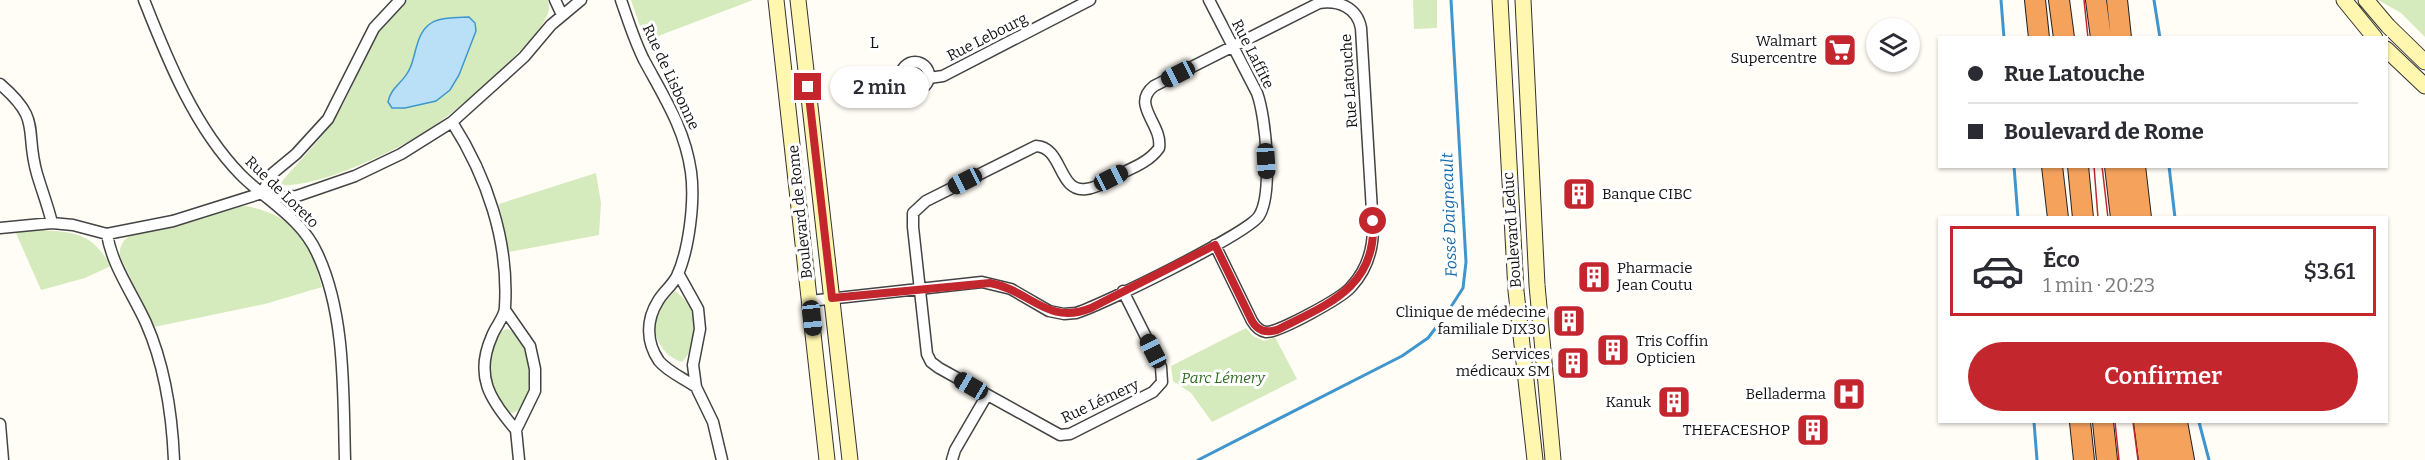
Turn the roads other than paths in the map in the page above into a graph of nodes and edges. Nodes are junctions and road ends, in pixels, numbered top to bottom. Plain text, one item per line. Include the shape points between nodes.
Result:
1 (144, 0) edge
2 (400, 0) edge
3 (555, 0) edge
4 (581, 0) edge
5 (621, 0) edge
6 (776, 0) edge
7 (798, 0) edge
8 (1088, 0) edge
9 (1209, 0) edge
10 (1500, 0) edge
11 (1523, 0) edge
12 (2035, 0) edge
13 (2059, 0) edge
14 (2096, 0) edge
15 (2117, 0) edge
16 (2344, 0) edge
17 (2366, 0) edge
18 (562, 15) junction
19 (2039, 36) edge
20 (2064, 36) edge
21 (2101, 36) edge
22 (2121, 36) edge
23 (2373, 36) edge
24 (1232, 46) junction
25 (2388, 51) edge
26 (2425, 62) edge
27 (929, 78) dead end
28 (0, 84) edge
29 (2425, 86) edge
30 (452, 122) junction
31 (2052, 168) edge
32 (2078, 168) edge
33 (2115, 168) edge
34 (2135, 168) edge
35 (262, 193) junction
36 (2058, 216) edge
37 (2083, 216) edge
38 (2121, 216) edge
39 (2141, 216) edge
40 (52, 223) junction
41 (0, 228) edge
42 (107, 234) junction
43 (1215, 245) junction
44 (678, 273) junction
45 (920, 289) junction
46 (1123, 291) junction
47 (832, 298) junction
48 (810, 301) junction
49 (506, 310) junction
50 (696, 387) junction
51 (987, 395) junction
52 (2080, 423) edge
53 (2103, 423) edge
54 (2144, 423) edge
55 (2164, 423) edge
56 (2176, 423) edge
57 (0, 424) edge
58 (516, 430) junction
59 (3, 460) edge
60 (174, 460) edge
61 (345, 460) edge
62 (519, 460) edge
63 (722, 460) edge
64 (827, 460) edge
65 (850, 460) edge
66 (952, 460) edge
67 (1535, 460) edge
68 (1553, 460) edge
69 (2084, 460) edge
70 (2107, 460) edge
71 (2149, 460) edge
72 (2168, 460) edge
73 (2184, 460) edge

1 - 35 street, Rue de Loreto via 195,111 230,162
2 - 35 street via 374,28 328,119 273,173
3 - 18 street
4 - 18 street
5 - 44 street, Rue de Lisbonne via 633,37 676,117 687,147 692,206
6 - 48 main road, Boulevard de Rome
7 - 47 main road, Boulevard de Rome
8 - 27 street, Rue Lebourg via 944,76
9 - 24 street, Rue Laffite
10 - 67 main road, Boulevard Leduc via 1516,291
11 - 68 main road, Boulevard Leduc via 1537,285
12 - 19 highway
13 - 20 highway
14 - 21 highway
15 - 22 highway
16 - 23 main road
17 - 26 main road
18 - 30 street via 524,57
24 - 43 street, Rue Laffite via 1262,109 1267,189 1255,221
24 - 43 street, Rue Latouche via 1322,2 1341,2 1355,12 1361,28 1373,234 1365,266 1350,289 1336,300 1268,332 1258,329 1252,321
24 - 45 street, Rue Latouche via 1149,90 1144,103 1160,136 1159,148 1146,160 1094,188 1082,190 1071,185 1051,152 1036,146 921,204 912,220
25 - 29 main road
28 - 40 street via 27,114 37,174
30 - 35 street via 401,154 347,179 297,196
30 - 49 street via 472,154 491,201 503,256
31 - 36 highway
32 - 37 highway
33 - 38 highway
34 - 39 highway
35 - 42 street via 173,221
35 - 61 street, Rue de Loreto via 295,221 322,266 341,349
40 - 41 street
40 - 42 street
42 - 60 street via 110,251 147,324 161,365
43 - 46 street, Rue Laffite
44 - 50 street, Rue de Lisbonne via 700,317 693,365
44 - 50 street, Rue de Lisbonne via 657,302 649,336 660,361
45 - 46 street, Rue Laffite via 990,283 1011,289 1049,311 1064,314 1083,311
45 - 47 street, Rue Laffite
45 - 51 street, Rue Lémery via 929,358 939,368
46 - 51 street, Rue Lémery via 1161,367 1163,378 1157,390 1064,436
47 - 48 street, Rue Laffite
47 - 65 main road, Boulevard de Rome
48 - 64 main road, Boulevard de Rome
49 - 58 street via 530,346 535,369 535,391
49 - 58 street via 487,346 484,374 490,397
50 - 63 street, Rue de Lisbonne via 713,422
51 - 66 street
52 - 69 highway
53 - 70 highway
54 - 71 highway
55 - 72 highway
56 - 73 highway
57 - 59 street
58 - 62 street

